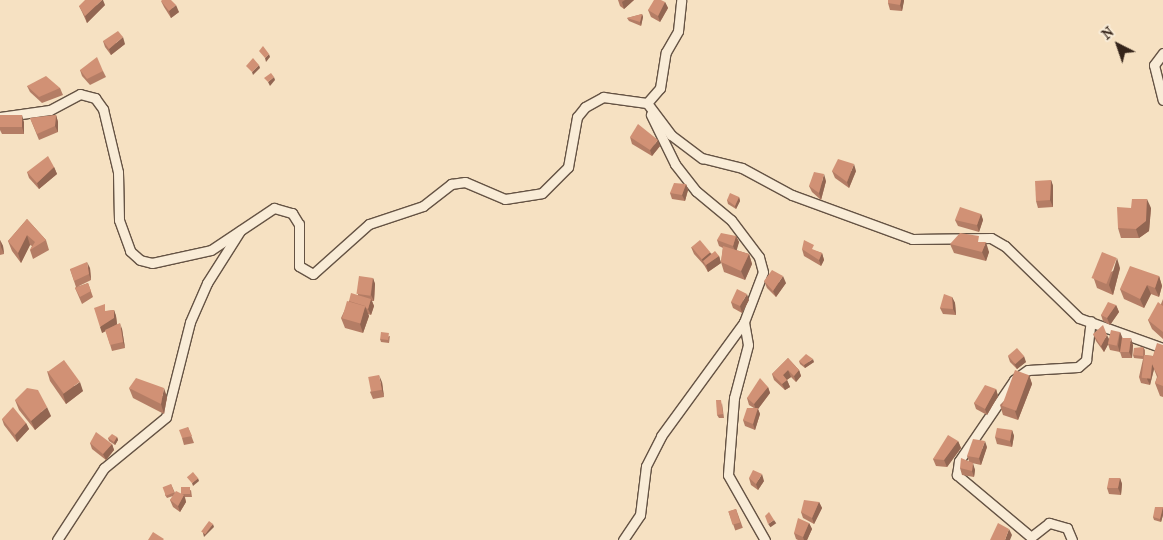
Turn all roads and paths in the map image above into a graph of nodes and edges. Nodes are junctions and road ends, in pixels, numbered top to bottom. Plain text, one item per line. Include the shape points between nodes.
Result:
1 (681, 0) edge
2 (1163, 53) edge
3 (1163, 100) edge
4 (647, 103) junction
5 (0, 117) edge
6 (244, 225) junction
7 (1092, 321) junction
8 (744, 322) junction
9 (1163, 348) edge
10 (57, 540) edge
11 (623, 540) edge
12 (765, 540) edge
13 (1072, 540) edge

1 - 4 street via 678,31 666,52 660,88
2 - 3 street via 1154,65
4 - 6 street via 603,97 585,106 577,117 568,167 542,193 505,199 465,182 450,184 423,206 369,224 313,274 300,266 300,234 292,213 274,208
4 - 7 street via 671,136 702,158 742,168 792,195 912,240 991,238 1005,246 1066,309
4 - 8 street via 675,164 696,191 731,220 758,256 763,272
5 - 6 street via 50,110 80,94 95,98 103,109 118,172 119,220 130,251 140,260 152,263 211,250
6 - 10 street via 207,283 190,322 166,417 104,468
7 - 9 street
7 - 13 street via 1086,360 1078,367 1028,370 1014,380 958,461 957,475 1031,537 1049,523 1066,528
8 - 11 street via 661,436 646,466 640,515
8 - 12 street via 748,345 734,398 728,475

